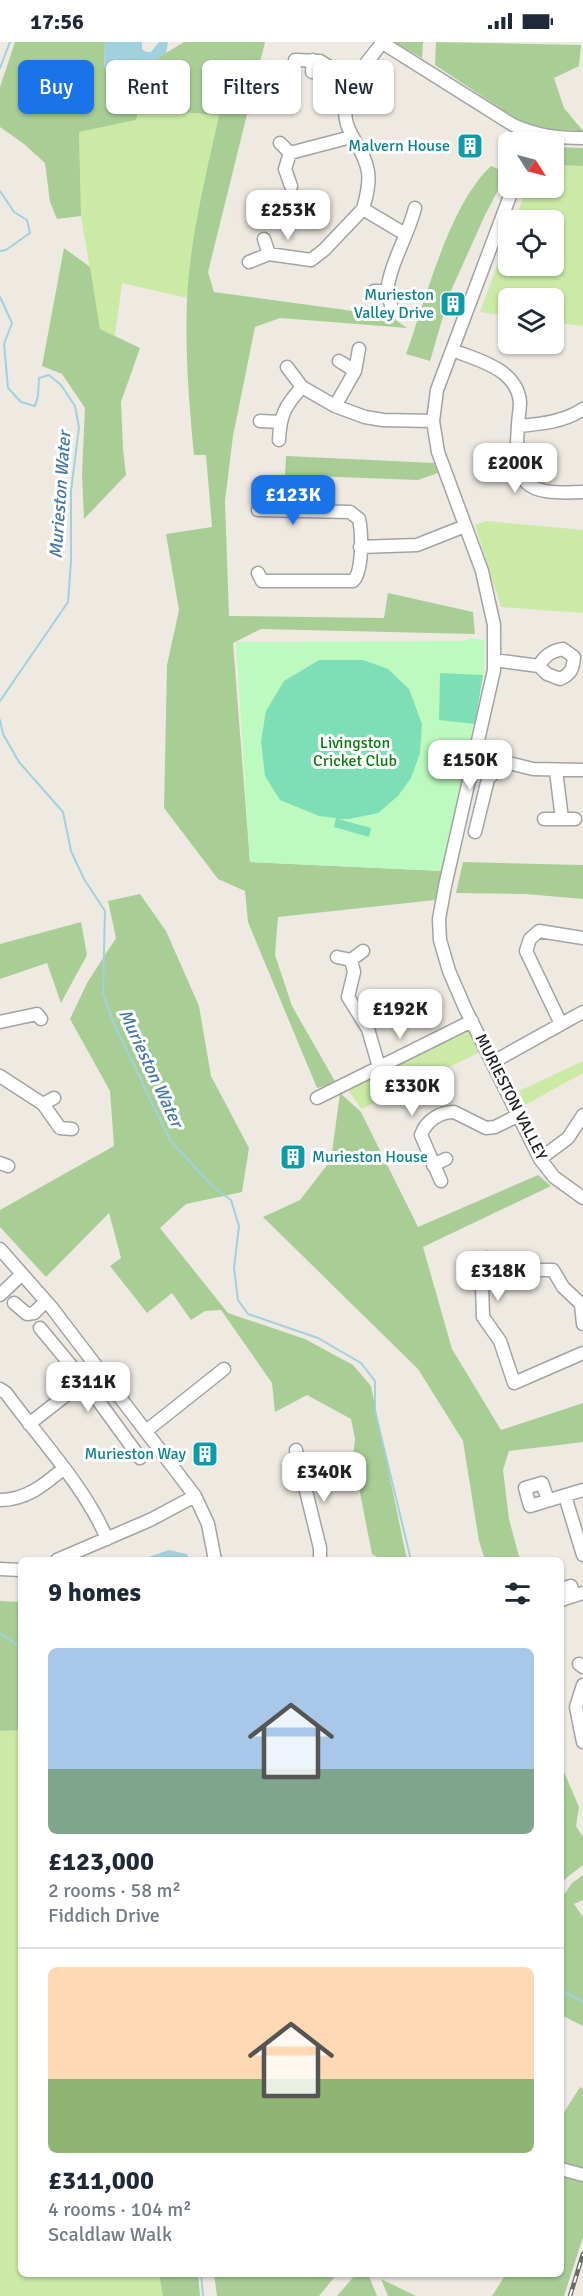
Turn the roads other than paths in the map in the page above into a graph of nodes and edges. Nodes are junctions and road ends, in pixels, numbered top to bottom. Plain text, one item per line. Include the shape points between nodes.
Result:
1 (381, 42) edge
2 (369, 60) edge
3 (344, 114) edge
4 (523, 132) edge
5 (351, 137) junction
6 (564, 138) edge
7 (583, 138) edge
8 (280, 143) dead end
9 (290, 153) junction
10 (291, 186) dead end
11 (509, 198) edge
12 (415, 208) dead end
13 (363, 209) junction
14 (405, 234) junction
15 (264, 239) dead end
16 (270, 254) junction
17 (249, 262) dead end
18 (391, 306) dead end
19 (359, 349) dead end
20 (452, 350) junction
21 (339, 360) dead end
22 (287, 367) dead end
23 (355, 371) junction
24 (302, 387) junction
25 (335, 406) junction
26 (583, 409) edge
27 (260, 421) dead end
28 (280, 422) junction
29 (433, 422) junction
30 (518, 426) junction
31 (279, 440) dead end
32 (278, 492) dead end
33 (583, 492) edge
34 (258, 510) dead end
35 (278, 510) junction
36 (465, 526) junction
37 (360, 547) junction
38 (258, 573) dead end
39 (494, 660) junction
40 (539, 666) dead end
41 (476, 755) junction
42 (498, 760) junction
43 (583, 770) edge
44 (556, 771) junction
45 (544, 819) dead end
46 (475, 832) dead end
47 (583, 938) edge
48 (363, 951) dead end
49 (338, 957) dead end
50 (351, 960) junction
51 (583, 1012) edge
52 (38, 1014) dead end
53 (472, 1021) junction
54 (0, 1022) edge
55 (561, 1024) junction
56 (493, 1062) junction
57 (379, 1067) junction
58 (0, 1076) edge
59 (317, 1098) dead end
60 (519, 1115) junction
61 (583, 1115) edge
62 (63, 1131) dead end
63 (1, 1154) edge
64 (446, 1159) dead end
65 (540, 1159) junction
66 (3, 1163) edge
67 (433, 1165) junction
68 (441, 1181) dead end
69 (583, 1198) edge
70 (0, 1249) edge
71 (487, 1258) dead end
72 (538, 1270) dead end
73 (22, 1274) junction
74 (0, 1295) edge
75 (46, 1301) junction
76 (14, 1303) dead end
77 (583, 1324) edge
78 (40, 1328) dead end
79 (583, 1353) edge
80 (217, 1371) dead end
81 (84, 1381) junction
82 (0, 1389) edge
83 (29, 1424) junction
84 (146, 1431) junction
85 (294, 1457) dead end
86 (140, 1458) dead end
87 (63, 1469) junction
88 (583, 1490) edge
89 (195, 1496) junction
90 (565, 1496) junction
91 (0, 1500) edge
92 (548, 1500) dead end
93 (107, 1539) junction
94 (86, 1554) edge
95 (583, 1555) edge
96 (214, 1557) edge
97 (320, 1557) edge
98 (0, 1569) edge
99 (18, 1570) edge
100 (564, 1588) edge
101 (579, 1594) edge
102 (564, 1599) edge
103 (583, 1685) edge
104 (583, 1742) edge
105 (564, 2170) edge
106 (583, 2175) edge

1 - 2 street
1 - 4 street
3 - 5 street
5 - 9 street
5 - 13 street via 368,173
6 - 7 street
8 - 9 street
9 - 10 street via 285,169
11 - 20 street, MURIESTON VALLEY
12 - 14 street
13 - 14 street
13 - 16 street via 311,260
14 - 18 street via 381,291
15 - 16 street
16 - 17 street
19 - 23 street
20 - 29 street, MURIESTON VALLEY via 437,390
20 - 30 street via 505,374 520,401
21 - 23 street
22 - 24 street
23 - 25 street
24 - 25 street
24 - 28 street via 284,408
25 - 29 street via 374,418
26 - 30 street via 544,423
27 - 28 street
28 - 31 street
29 - 36 street, MURIESTON VALLEY via 438,452
30 - 33 street via 515,457 525,482 558,493
32 - 35 street
34 - 35 street
35 - 37 street via 350,512 359,519
36 - 37 street via 409,547
36 - 39 street, MURIESTON VALLEY via 489,596
37 - 38 street via 359,571 353,581 262,581
39 - 40 street
39 - 41 street, MURIESTON VALLEY
41 - 42 street
41 - 53 street, MURIESTON VALLEY via 439,919 443,952
42 - 44 street
42 - 46 street via 488,779
43 - 44 street
44 - 45 street via 568,819
47 - 55 street via 539,931 530,939 526,951
48 - 50 street
49 - 50 street
50 - 57 street via 354,972 348,998 368,1029
51 - 55 street
52 - 54 street
53 - 56 street, MURIESTON VALLEY
53 - 57 street
55 - 56 street
56 - 60 street, MURIESTON VALLEY
57 - 59 street
58 - 62 street via 48,1101
60 - 65 street, MURIESTON VALLEY
60 - 67 street via 486,1128 454,1112 432,1119 421,1135
61 - 65 street via 568,1138
63 - 66 street
64 - 67 street
65 - 69 street, MURIESTON VALLEY via 554,1177
67 - 68 street
70 - 73 street
71 - 79 street via 472,1265 482,1285 483,1317 500,1341 516,1388
72 - 77 street via 557,1266 563,1287 581,1304
73 - 74 street
73 - 75 street
75 - 76 street via 27,1314
75 - 84 street
78 - 81 street
80 - 84 street
81 - 83 street
81 - 86 street
82 - 83 street
83 - 87 street
84 - 89 street
85 - 97 street
87 - 91 street via 26,1496
87 - 93 street via 97,1515
88 - 90 street
89 - 93 street
89 - 96 street via 208,1524
90 - 92 street
90 - 95 street
93 - 94 street
98 - 99 street
100 - 101 street via 571,1586
101 - 102 street
103 - 104 street via 576,1707
105 - 106 street

